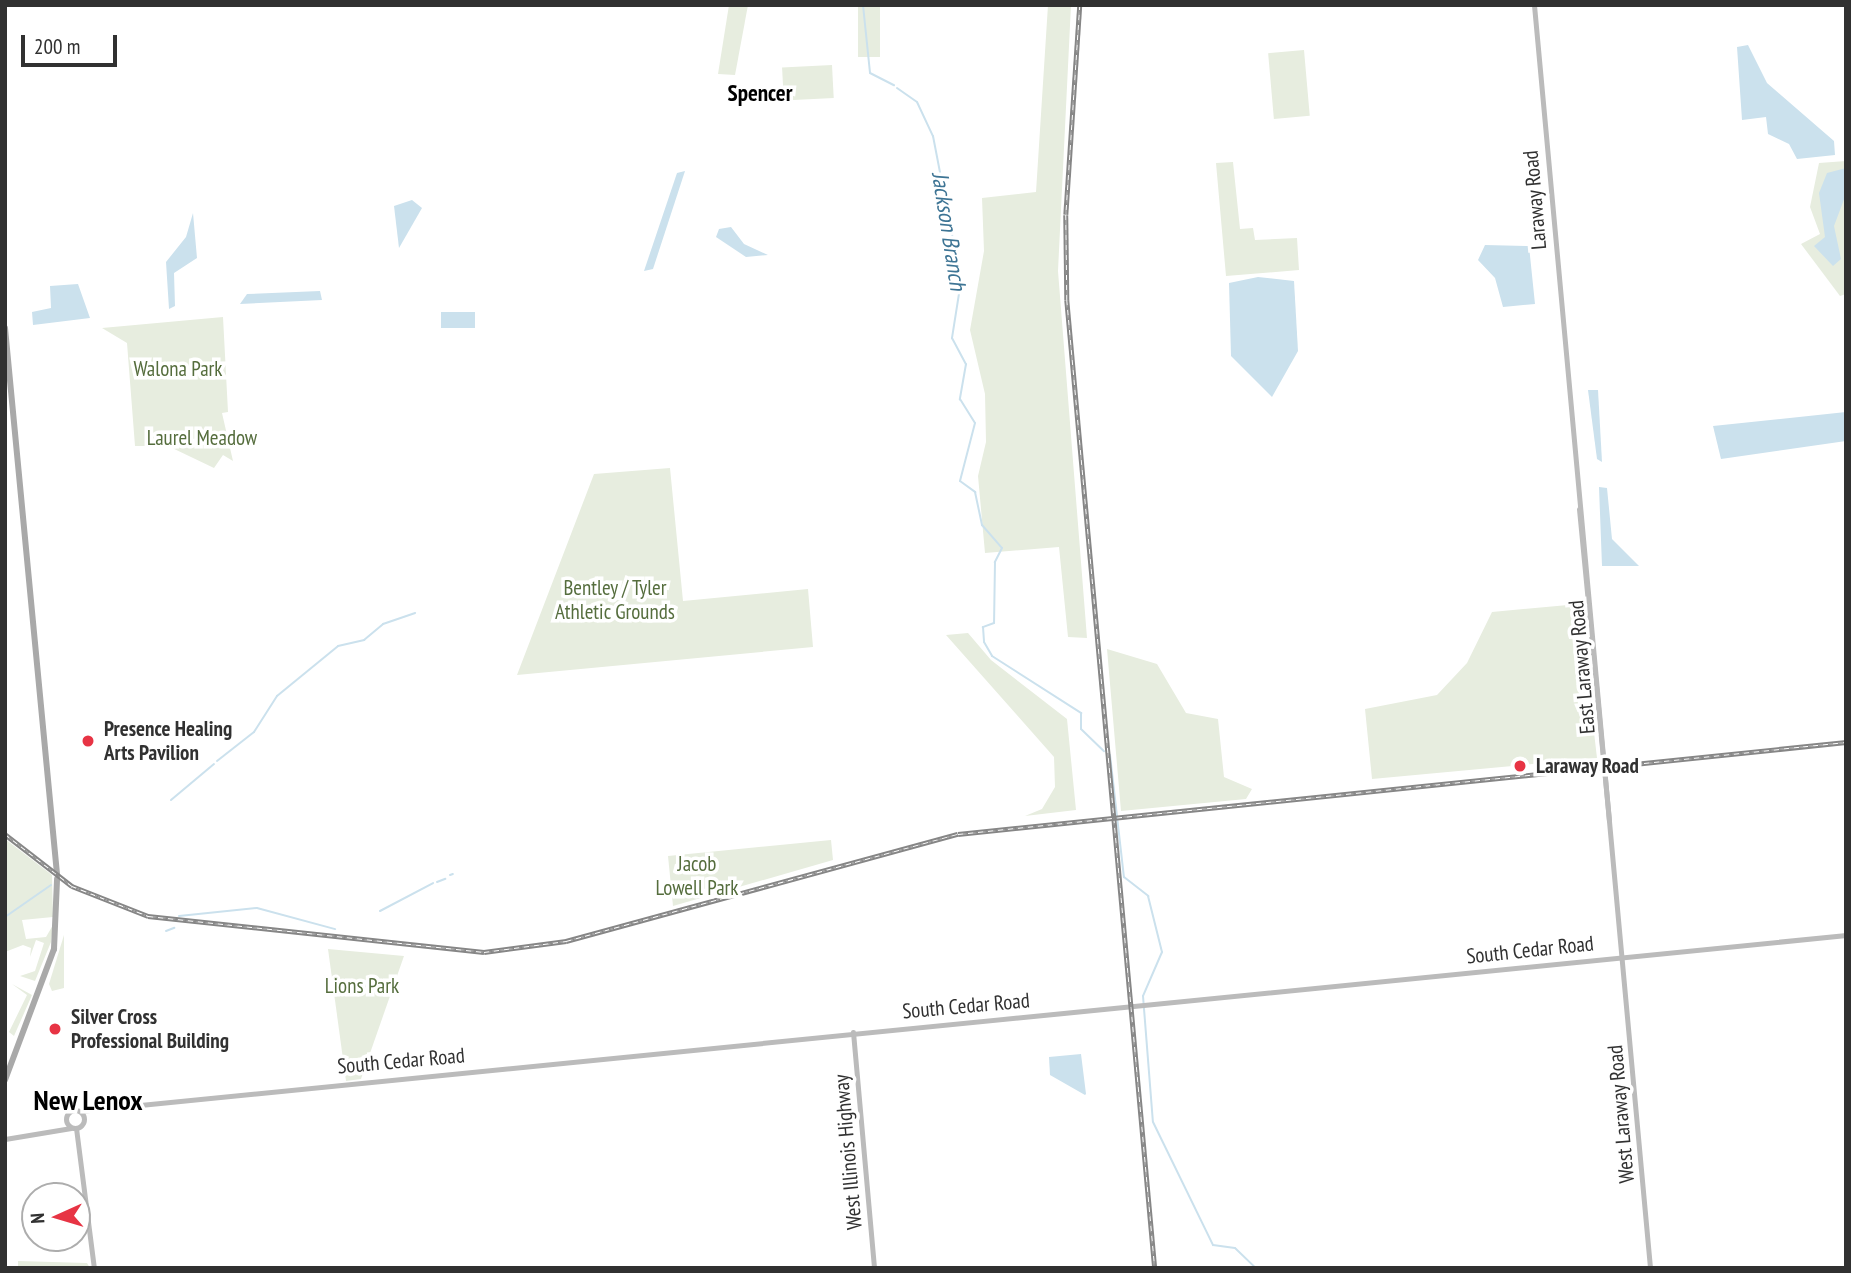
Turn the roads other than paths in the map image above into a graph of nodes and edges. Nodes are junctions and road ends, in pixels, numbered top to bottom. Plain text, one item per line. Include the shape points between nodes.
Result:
1 (1534, 5) edge
2 (5, 328) edge
3 (1577, 476) joint
4 (1846, 935) edge
5 (1622, 957) junction
6 (853, 1032) junction
7 (5, 1080) edge
8 (81, 1114) junction
9 (71, 1126) junction
10 (5, 1139) edge
11 (94, 1268) edge
12 (874, 1268) edge
13 (1650, 1268) edge

1 - 3 main road, Laraway Road
2 - 7 main road via 57,876 54,949
3 - 5 main road, East Laraway Road
4 - 5 main road, South Cedar Road
5 - 6 main road, South Cedar Road
5 - 13 main road, West Laraway Road
6 - 8 main road, South Cedar Road via 89,1109
6 - 12 main road, West Illinois Highway
8 - 9 main road
8 - 9 main road via 70,1112
9 - 10 main road
9 - 11 main road

